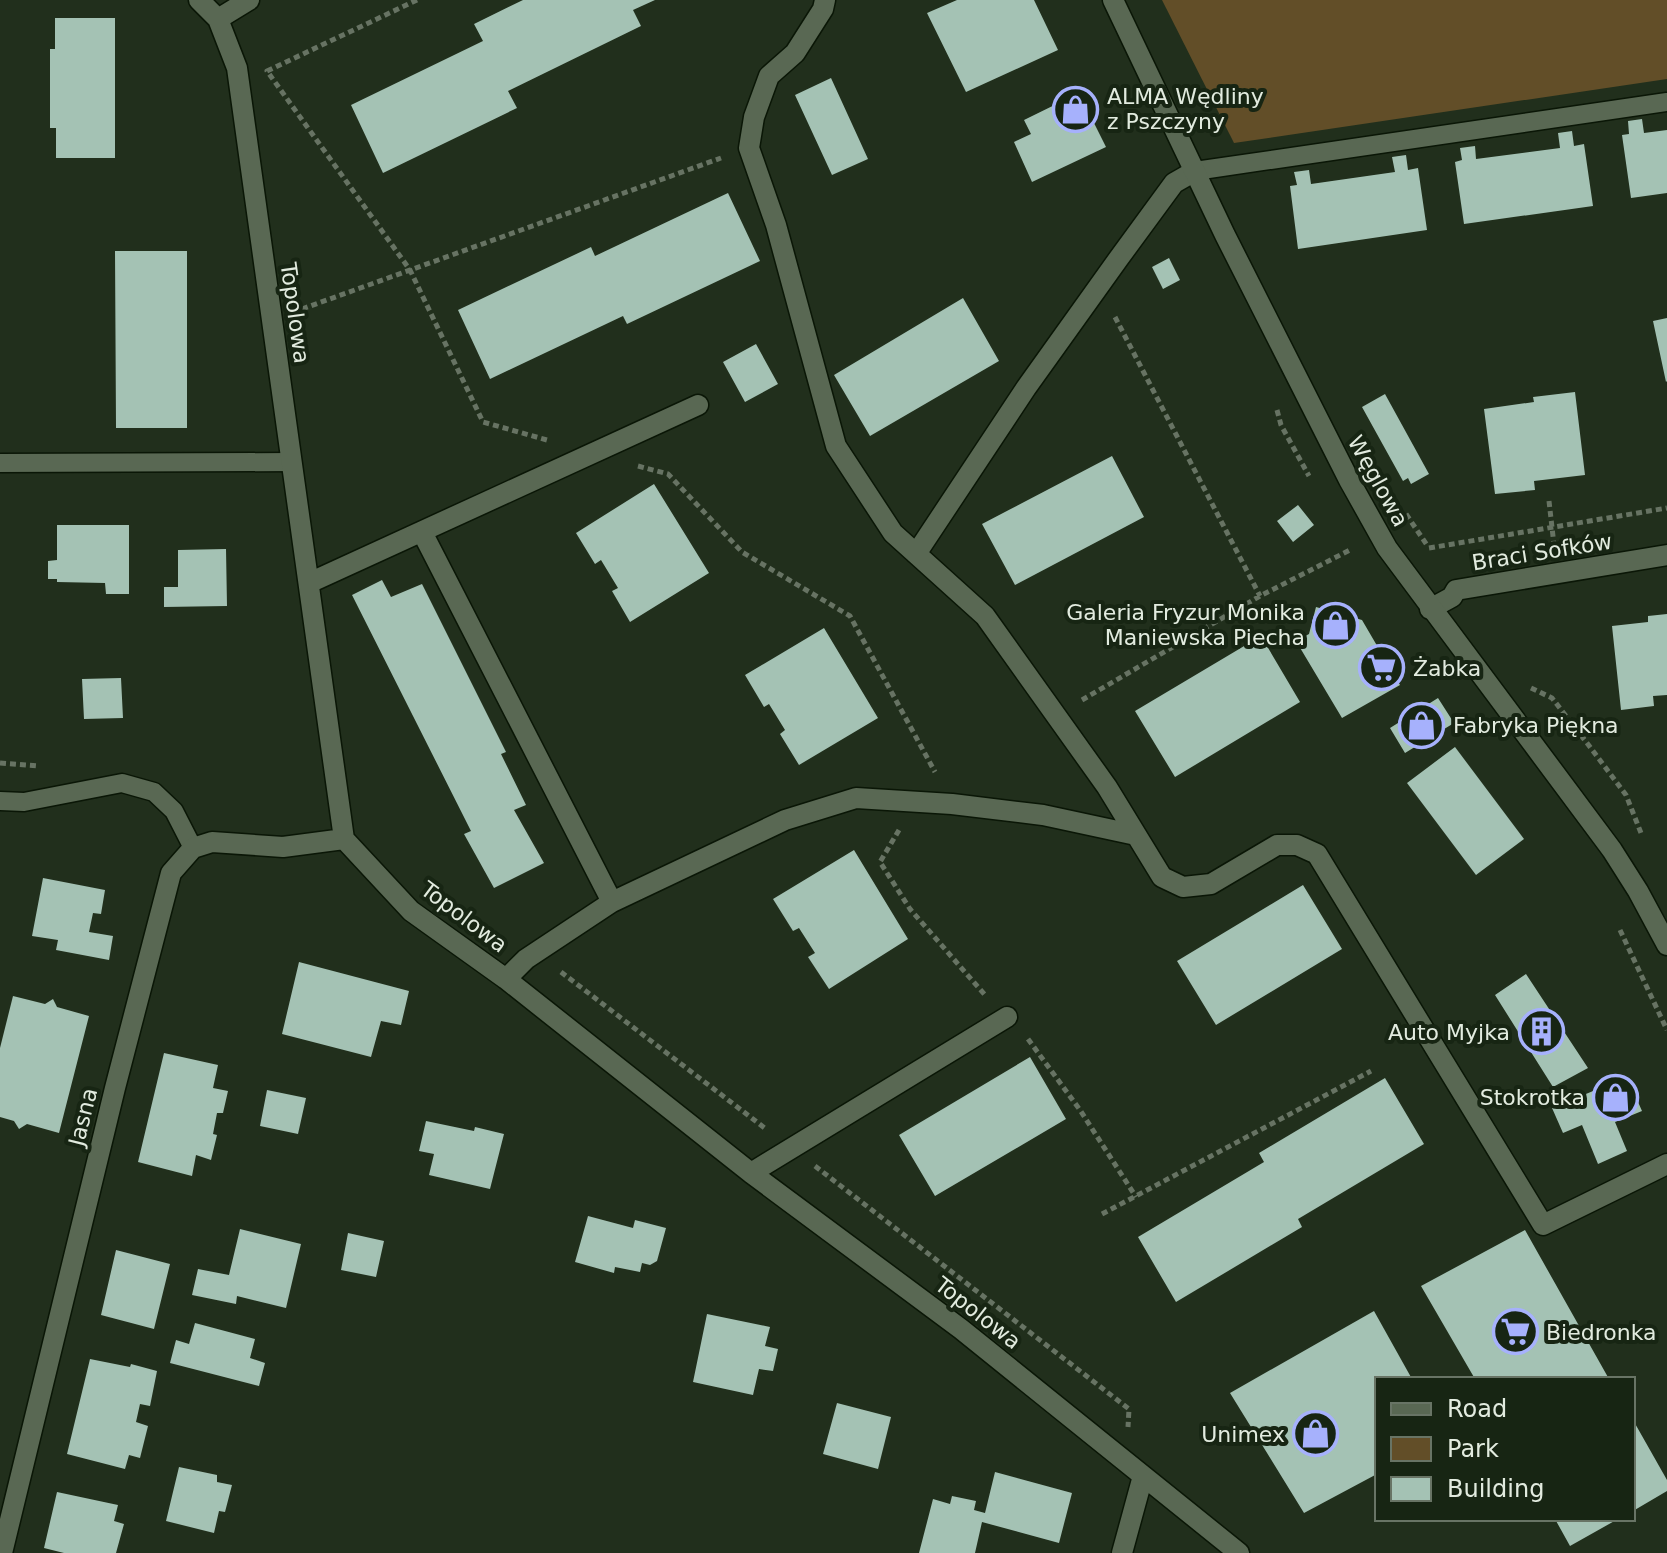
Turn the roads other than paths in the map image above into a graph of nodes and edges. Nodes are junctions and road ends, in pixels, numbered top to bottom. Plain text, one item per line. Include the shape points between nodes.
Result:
1 (199, 0) edge
2 (249, 0) edge
3 (825, 0) edge
4 (1113, 0) edge
5 (218, 19) junction
6 (1667, 102) edge
7 (1195, 171) junction
8 (698, 405) dead end
9 (292, 462) junction
10 (0, 463) edge
11 (422, 532) junction
12 (916, 554) junction
13 (1667, 555) edge
14 (309, 583) junction
15 (1430, 609) junction
16 (0, 801) edge
17 (1136, 835) junction
18 (344, 839) junction
19 (193, 848) junction
20 (612, 902) junction
21 (1667, 945) edge
22 (506, 979) junction
23 (1007, 1017) dead end
24 (1667, 1164) edge
25 (751, 1173) junction
26 (1143, 1476) junction
27 (2, 1553) edge
28 (1122, 1553) edge
29 (1239, 1553) edge

1 - 5 street, Topolowa
2 - 5 street
3 - 12 street via 795,53 769,76 749,148 776,225 836,446 893,533
4 - 7 street, Węglowa
5 - 9 street, Topolowa via 237,68
6 - 7 lane
7 - 12 street via 1174,183 1026,388
7 - 15 street, Węglowa via 1349,480
8 - 11 street
9 - 10 lane
9 - 14 street, Topolowa
11 - 14 street
11 - 20 street
12 - 17 street via 985,616
13 - 15 street, Braci Sofków via 1456,590
14 - 18 street, Topolowa
15 - 21 street, Węglowa via 1612,850
16 - 19 lane via 24,802 122,783 154,792 174,811
17 - 20 street via 1043,815 856,798 785,820
17 - 24 street via 1162,877 1183,887 1211,884 1277,845 1297,845 1317,854 1543,1225
18 - 19 street via 283,847 212,842
18 - 22 street, Topolowa via 411,911
19 - 27 street, Jasna via 171,873
20 - 22 street via 526,959
22 - 25 street, Topolowa
23 - 25 street
25 - 26 street, Topolowa via 961,1329
26 - 28 street
26 - 29 street, Topolowa

